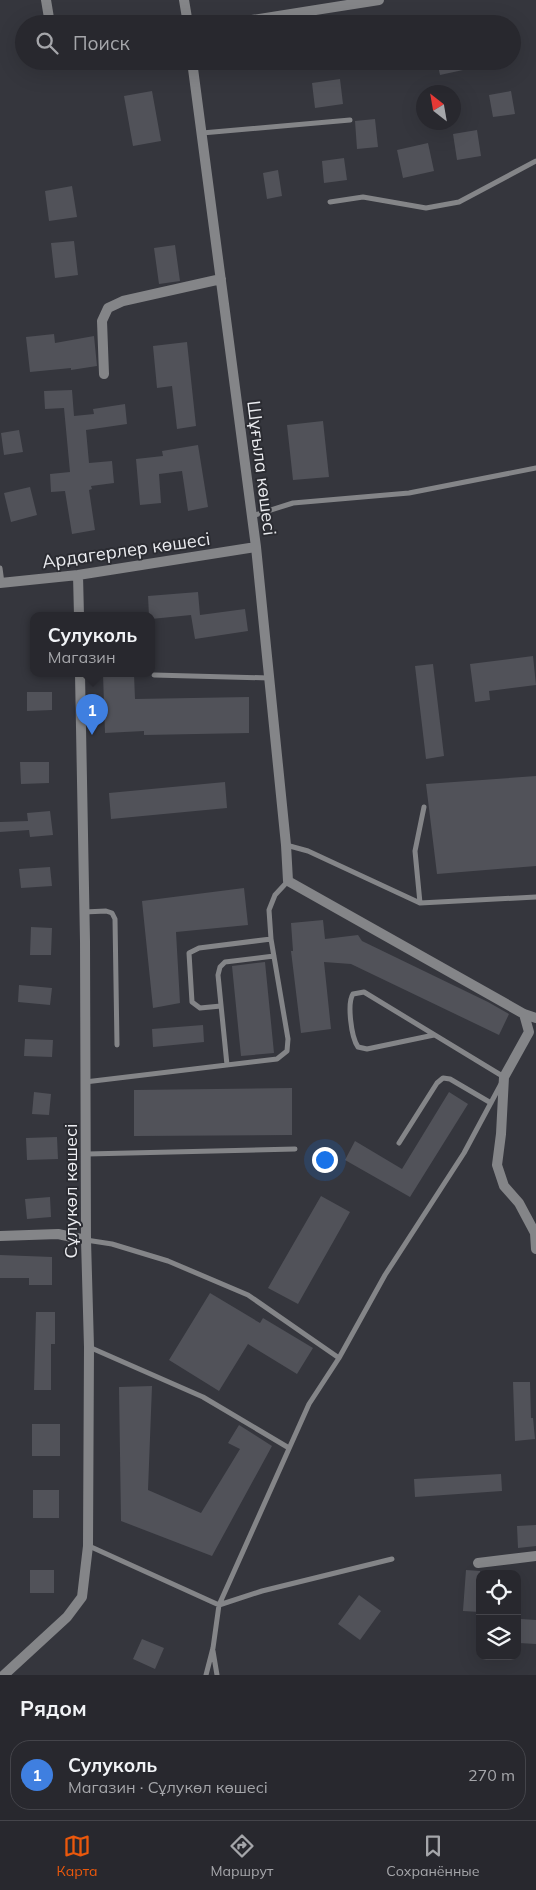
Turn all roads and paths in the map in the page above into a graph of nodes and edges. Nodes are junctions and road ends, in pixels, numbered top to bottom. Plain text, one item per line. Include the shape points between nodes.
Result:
1 (46, 0) edge
2 (184, 0) edge
3 (379, 0) edge
4 (48, 15) edge
5 (186, 15) edge
6 (285, 15) edge
7 (193, 70) edge
8 (350, 120) dead end
9 (202, 133) junction
10 (536, 161) edge
11 (330, 202) dead end
12 (221, 279) junction
13 (104, 374) dead end
14 (536, 468) edge
15 (252, 516) junction
16 (256, 547) junction
17 (0, 568) edge
18 (78, 575) junction
19 (1, 583) edge
20 (79, 612) edge
21 (155, 675) edge
22 (80, 677) edge
23 (269, 678) junction
24 (424, 807) dead end
25 (286, 845) junction
26 (288, 881) junction
27 (536, 897) edge
28 (420, 904) junction
29 (84, 912) junction
30 (271, 939) junction
31 (274, 956) junction
32 (221, 1006) junction
33 (524, 1014) junction
34 (536, 1018) edge
35 (434, 1035) junction
36 (117, 1045) dead end
37 (227, 1065) junction
38 (504, 1077) junction
39 (84, 1082) junction
40 (491, 1103) junction
41 (399, 1143) dead end
42 (295, 1149) dead end
43 (87, 1154) junction
44 (0, 1236) edge
45 (86, 1240) junction
46 (536, 1249) edge
47 (89, 1347) junction
48 (339, 1358) junction
49 (289, 1448) junction
50 (88, 1546) junction
51 (536, 1556) edge
52 (392, 1558) dead end
53 (478, 1563) dead end
54 (219, 1605) junction
55 (213, 1648) junction
56 (4, 1675) edge
57 (206, 1675) edge
58 (217, 1675) edge

1 - 4 street
2 - 5 street
3 - 6 street
7 - 9 street, Шұғыла көшесі
8 - 9 lane
9 - 12 street, Шұғыла көшесі
10 - 11 lane via 459,202 426,208 363,197
12 - 13 street via 123,301 108,308 102,321
12 - 15 street, Шұғыла көшесі
14 - 15 lane via 409,494 293,502
15 - 16 street, Шұғыла көшесі
16 - 18 street, Ардагерлер көшесі
16 - 23 street, Шұғыла көшесі
17 - 19 lane
18 - 19 street, Ардагерлер көшесі
18 - 20 street
21 - 23 lane
22 - 29 street, Сұлукөл көшесі
23 - 25 street, Шұғыла көшесі
24 - 28 lane via 415,851
25 - 26 street, Шұғыла көшесі
25 - 28 lane via 308,851
26 - 30 lane via 275,895 269,910
26 - 33 street
27 - 28 lane
29 - 36 lane via 106,911 115,919
29 - 39 street, Сұлукөл көшесі
30 - 31 lane
30 - 32 lane via 199,948 189,953 192,1002 200,1008
31 - 32 lane via 225,962 220,966
31 - 37 lane via 288,1039 287,1051 277,1059
32 - 37 lane
33 - 34 street
33 - 38 street via 529,1032
35 - 35 lane via 364,992 353,994 349,1000 353,1041 358,1047 367,1049
35 - 38 lane
37 - 39 lane
38 - 40 lane
38 - 46 street via 497,1165 499,1176 519,1203 534,1233
39 - 43 street, Сұлукөл көшесі
40 - 41 lane via 443,1078
40 - 48 lane via 464,1153 385,1275
42 - 43 lane
43 - 45 street, Сұлукөл көшесі
44 - 45 street via 58,1234
45 - 47 street, Сұлукөл көшесі
45 - 48 lane via 112,1244 168,1261 248,1295
47 - 49 lane via 203,1397
47 - 50 street, Сұлукөл көшесі
48 - 49 lane via 309,1404
49 - 54 lane
50 - 54 lane
50 - 56 street, Сұлукөл көшесі via 82,1597 67,1616
51 - 53 street
52 - 54 lane
54 - 55 lane
55 - 57 lane
55 - 58 lane

